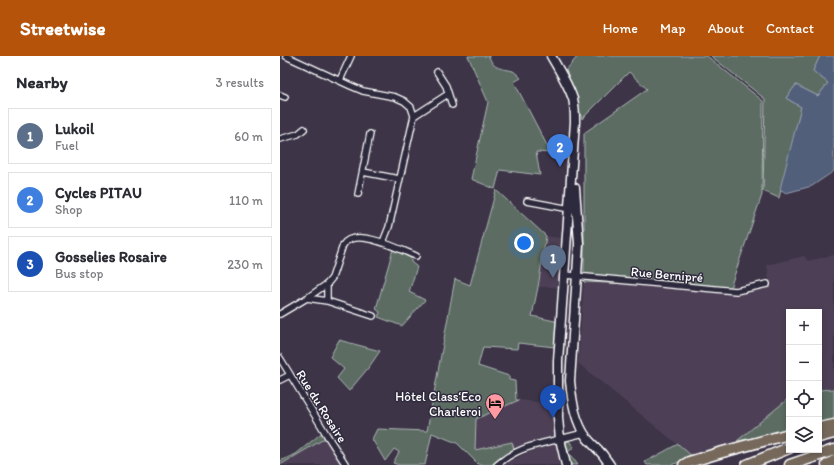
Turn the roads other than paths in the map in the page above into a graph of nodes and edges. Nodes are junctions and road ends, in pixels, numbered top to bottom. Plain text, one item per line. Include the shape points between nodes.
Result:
1 (286, 56) edge
2 (352, 56) edge
3 (551, 56) edge
4 (437, 72) dead end
5 (340, 80) junction
6 (448, 94) junction
7 (452, 105) dead end
8 (414, 116) junction
9 (304, 129) dead end
10 (370, 134) dead end
11 (280, 139) edge
12 (363, 172) junction
13 (399, 180) junction
14 (358, 194) dead end
15 (527, 200) dead end
16 (573, 210) junction
17 (383, 242) junction
18 (416, 256) dead end
19 (564, 276) junction
20 (577, 277) junction
21 (327, 284) junction
22 (767, 284) dead end
23 (306, 298) junction
24 (327, 300) junction
25 (280, 314) edge
26 (373, 316) dead end
27 (280, 358) edge
28 (290, 374) junction
29 (280, 380) edge
30 (834, 425) edge
31 (822, 427) edge
32 (584, 433) junction
33 (834, 433) edge
34 (786, 435) edge
35 (822, 436) edge
36 (560, 439) junction
37 (786, 449) edge
38 (834, 450) edge
39 (834, 461) edge
40 (346, 465) edge
41 (497, 465) edge
42 (566, 465) edge
43 (610, 465) edge
44 (684, 465) edge
45 (747, 465) edge
46 (790, 465) edge
47 (827, 465) edge

1 - 5 street
2 - 5 street
3 - 16 main road via 573,103
4 - 6 street
5 - 8 street via 363,90 404,101 411,107
6 - 7 street
6 - 8 street
8 - 13 street
9 - 11 street via 298,134
10 - 12 street
12 - 13 street
12 - 14 street
13 - 17 street via 389,227
15 - 16 street
16 - 19 main road
16 - 20 main road via 578,244
17 - 18 street
17 - 21 street via 355,237 345,242 332,278
19 - 20 street, Rue Bernipré
19 - 36 main road via 558,361
20 - 22 street, Rue Bernipré via 736,291
20 - 32 main road via 570,381 572,400
21 - 23 street
21 - 24 street
23 - 24 street
23 - 25 street
24 - 26 street
27 - 28 street, Rue du Rosaire
28 - 29 street
28 - 40 street, Rue du Rosaire
30 - 31 highway
32 - 36 street
32 - 43 main road
33 - 35 highway
34 - 44 highway
36 - 41 street via 522,448
36 - 42 main road
37 - 45 highway
38 - 46 highway
39 - 47 highway

